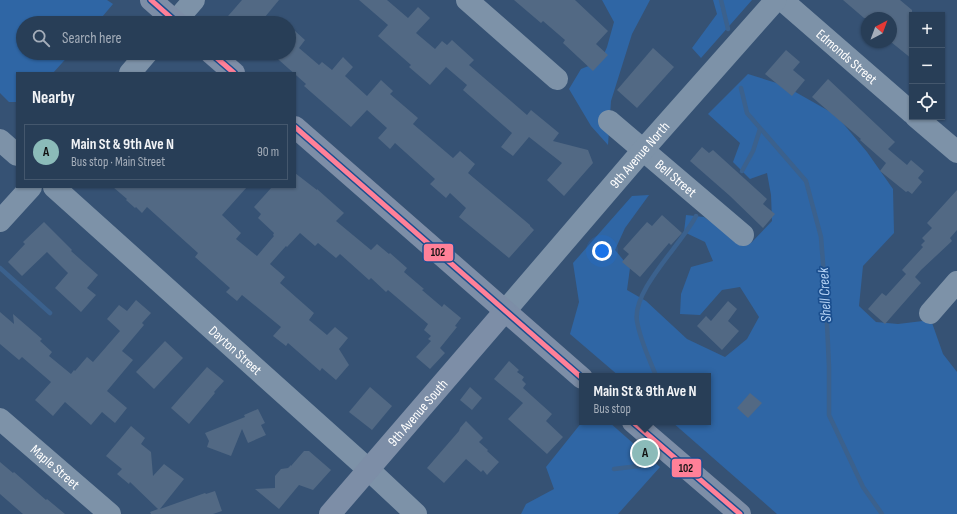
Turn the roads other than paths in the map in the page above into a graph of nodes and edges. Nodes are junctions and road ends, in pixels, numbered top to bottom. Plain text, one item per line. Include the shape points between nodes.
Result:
1 (151, 0) edge
2 (194, 0) edge
3 (467, 0) edge
4 (776, 0) edge
5 (782, 0) edge
6 (168, 16) edge
7 (180, 16) edge
8 (141, 60) edge
9 (219, 60) edge
10 (131, 72) edge
11 (233, 72) edge
12 (556, 79) dead end
13 (909, 110) edge
14 (920, 120) edge
15 (609, 121) dead end
16 (296, 127) edge
17 (0, 140) edge
18 (643, 150) junction
19 (957, 152) edge
20 (16, 154) edge
21 (29, 188) edge
22 (55, 188) edge
23 (0, 221) edge
24 (743, 235) dead end
25 (956, 284) edge
26 (505, 311) junction
27 (930, 313) dead end
28 (579, 375) edge
29 (0, 419) edge
30 (636, 425) edge
31 (369, 470) junction
32 (110, 514) edge
33 (330, 514) edge
34 (416, 514) edge
35 (740, 514) edge

1 - 6 main road
2 - 7 street
3 - 12 street
4 - 18 street, 9th Avenue North
5 - 13 street, Edmonds Street
8 - 10 street
9 - 11 main road
14 - 19 street
15 - 18 street, Bell Street
16 - 26 main road
17 - 20 street
18 - 24 street, Bell Street
18 - 26 street, 9th Avenue North
21 - 23 street
22 - 31 street, Dayton Street
25 - 27 street
26 - 28 main road
26 - 31 main road, 9th Avenue South
29 - 32 street, Maple Street
30 - 35 main road
31 - 33 main road, 9th Avenue South
31 - 34 street, Dayton Street

